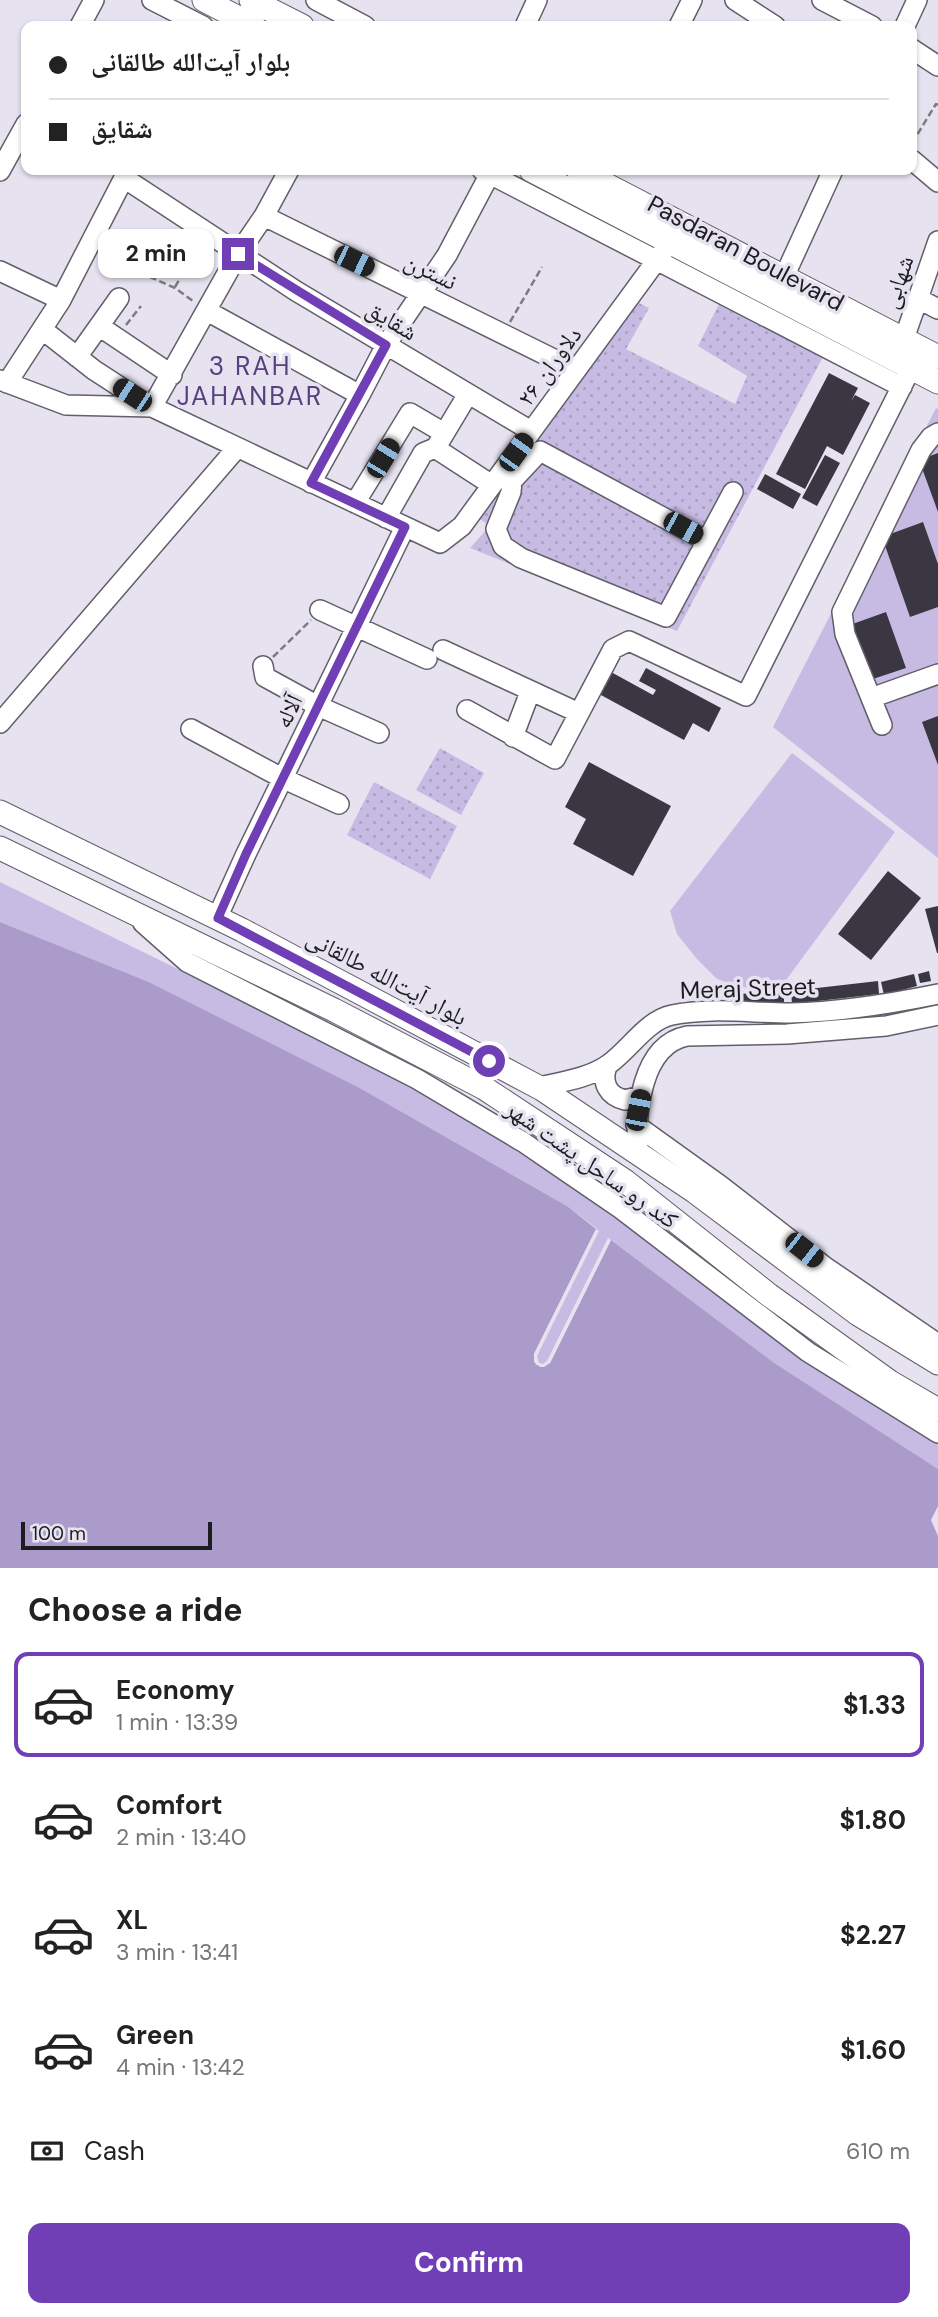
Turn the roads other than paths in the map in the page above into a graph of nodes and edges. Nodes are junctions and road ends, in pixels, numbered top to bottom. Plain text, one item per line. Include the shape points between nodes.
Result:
1 (94, 0) edge
2 (152, 0) edge
3 (204, 0) edge
4 (251, 0) edge
5 (316, 0) edge
6 (537, 0) edge
7 (692, 0) edge
8 (735, 0) edge
9 (822, 0) edge
10 (917, 0) edge
11 (83, 21) edge
12 (192, 21) edge
13 (244, 21) edge
14 (292, 21) edge
15 (356, 21) edge
16 (527, 21) edge
17 (682, 21) edge
18 (767, 21) edge
19 (862, 21) edge
20 (907, 21) edge
21 (917, 52) edge
22 (938, 66) edge
23 (21, 133) edge
24 (917, 164) edge
25 (0, 171) edge
26 (125, 175) edge
27 (127, 175) edge
28 (286, 175) edge
29 (486, 175) edge
30 (497, 175) edge
31 (539, 175) edge
32 (831, 175) edge
33 (604, 176) edge
34 (938, 182) edge
35 (264, 216) junction
36 (938, 241) edge
37 (664, 251) junction
38 (238, 254) junction
39 (0, 271) edge
40 (784, 277) junction
41 (422, 295) junction
42 (119, 298) dead end
43 (917, 298) junction
44 (61, 300) junction
45 (938, 309) edge
46 (206, 311) junction
47 (99, 326) junction
48 (43, 330) junction
49 (904, 339) junction
50 (386, 345) junction
51 (77, 357) junction
52 (938, 357) edge
53 (576, 370) junction
54 (172, 375) junction
55 (907, 377) junction
56 (3, 382) edge
57 (938, 382) edge
58 (468, 394) junction
59 (360, 396) junction
60 (152, 407) junction
61 (531, 431) junction
62 (938, 433) edge
63 (440, 440) junction
64 (236, 449) junction
65 (501, 480) junction
66 (311, 483) junction
67 (733, 492) dead end
68 (355, 503) junction
69 (386, 518) junction
70 (405, 527) junction
71 (707, 541) junction
72 (320, 610) road end
73 (356, 628) junction
74 (263, 666) road end
75 (938, 674) edge
76 (530, 692) junction
77 (871, 698) junction
78 (318, 706) junction
79 (467, 710) dead end
80 (579, 713) junction
81 (0, 723) edge
82 (882, 724) dead end
83 (191, 729) dead end
84 (379, 733) dead end
85 (513, 737) junction
86 (282, 778) junction
87 (339, 804) dead end
88 (0, 812) edge
89 (41, 833) junction
90 (0, 848) edge
91 (27, 862) junction
92 (135, 915) junction
93 (218, 918) junction
94 (938, 994) edge
95 (938, 1015) edge
96 (607, 1066) junction
97 (538, 1087) junction
98 (641, 1096) junction
99 (636, 1125) junction
100 (638, 1151) junction
101 (938, 1344) edge
102 (938, 1363) edge
103 (938, 1410) edge
104 (938, 1433) edge

1 - 11 street
2 - 12 street
3 - 13 main road
4 - 14 main road
5 - 15 street
6 - 16 street
7 - 17 street
8 - 18 street
9 - 19 street
10 - 20 street
21 - 22 street
23 - 25 street
24 - 34 street
26 - 44 street
27 - 38 street, شقایق
28 - 35 street
29 - 41 street
30 - 37 street
31 - 37 main road, Pasdaran Boulevard
32 - 40 street
33 - 40 main road, Pasdaran Boulevard
35 - 38 street
35 - 41 street, نسترن
36 - 43 street, شهابی
37 - 53 street, دلاوران ۲۶
37 - 55 main road, Pasdaran Boulevard
38 - 46 street
38 - 50 street, شقایق
39 - 44 street
40 - 49 main road, Pasdaran Boulevard
41 - 50 street
41 - 53 street, نسترن
42 - 47 street
43 - 45 street
43 - 49 street, شهابی
44 - 48 street
46 - 54 street
46 - 59 street
47 - 51 street
47 - 54 street
48 - 51 street
48 - 56 street
49 - 52 main road, Pasdaran Boulevard
50 - 58 street, شقایق
50 - 59 street
51 - 60 street
53 - 61 street, دلاوران ۲۶
54 - 60 street
55 - 57 main road, Pasdaran Boulevard
55 - 80 street via 746,696 629,641 613,649
56 - 60 street, دلاوران ۲۶ via 66,405
58 - 61 street, شقایق
58 - 63 street
59 - 66 street
60 - 64 street, دلاوران ۲۶
61 - 65 street, دلاوران ۲۶
62 - 77 street via 921,450 842,612 845,634
63 - 65 street
63 - 68 street via 410,413
63 - 69 street via 423,453
64 - 66 street, دلاوران ۲۶
64 - 81 street
65 - 70 street, دلاوران ۲۶ via 462,526 440,542
65 - 71 street via 540,451
65 - 71 street via 510,492 496,529 503,545 521,558 666,617
66 - 68 street, دلاوران ۲۶
67 - 71 street
68 - 69 street, دلاوران ۲۶
69 - 70 street, دلاوران ۲۶
70 - 73 street, آلاله
72 - 73 street
73 - 76 street
73 - 78 street, آلاله
74 - 78 street via 265,677
75 - 77 street
76 - 80 street
76 - 85 street
77 - 82 street
78 - 84 street
78 - 86 street, آلاله
79 - 85 street
80 - 85 street via 555,759
83 - 86 street
86 - 87 street
86 - 93 street, آلاله
88 - 89 main road, بلوار آیت‌الله طالقانی
89 - 91 main road via 26,831 16,842 16,851
89 - 93 main road, بلوار آیت‌الله طالقانی
90 - 91 main road
91 - 92 main road
92 - 103 main road via 484,1088 625,1181 769,1295 890,1382
92 - 104 street, کند رو ساحل پشت شهر via 187,962 417,1079 523,1142 621,1209 808,1352
93 - 97 main road, بلوار آیت‌الله طالقانی
94 - 96 street, Meraj Street via 886,1005 792,1013 670,1015
95 - 98 street, Meraj Street via 886,1026 675,1038 652,1066
96 - 97 street, Meraj Street
96 - 98 street via 605,1083 610,1093 625,1100
97 - 100 main road, بلوار آیت‌الله طالقانی
98 - 99 street, Meraj Street
99 - 100 street, Meraj Street
99 - 101 street via 824,1266
100 - 102 main road, بلوار آیت‌الله طالقانی via 858,1314

